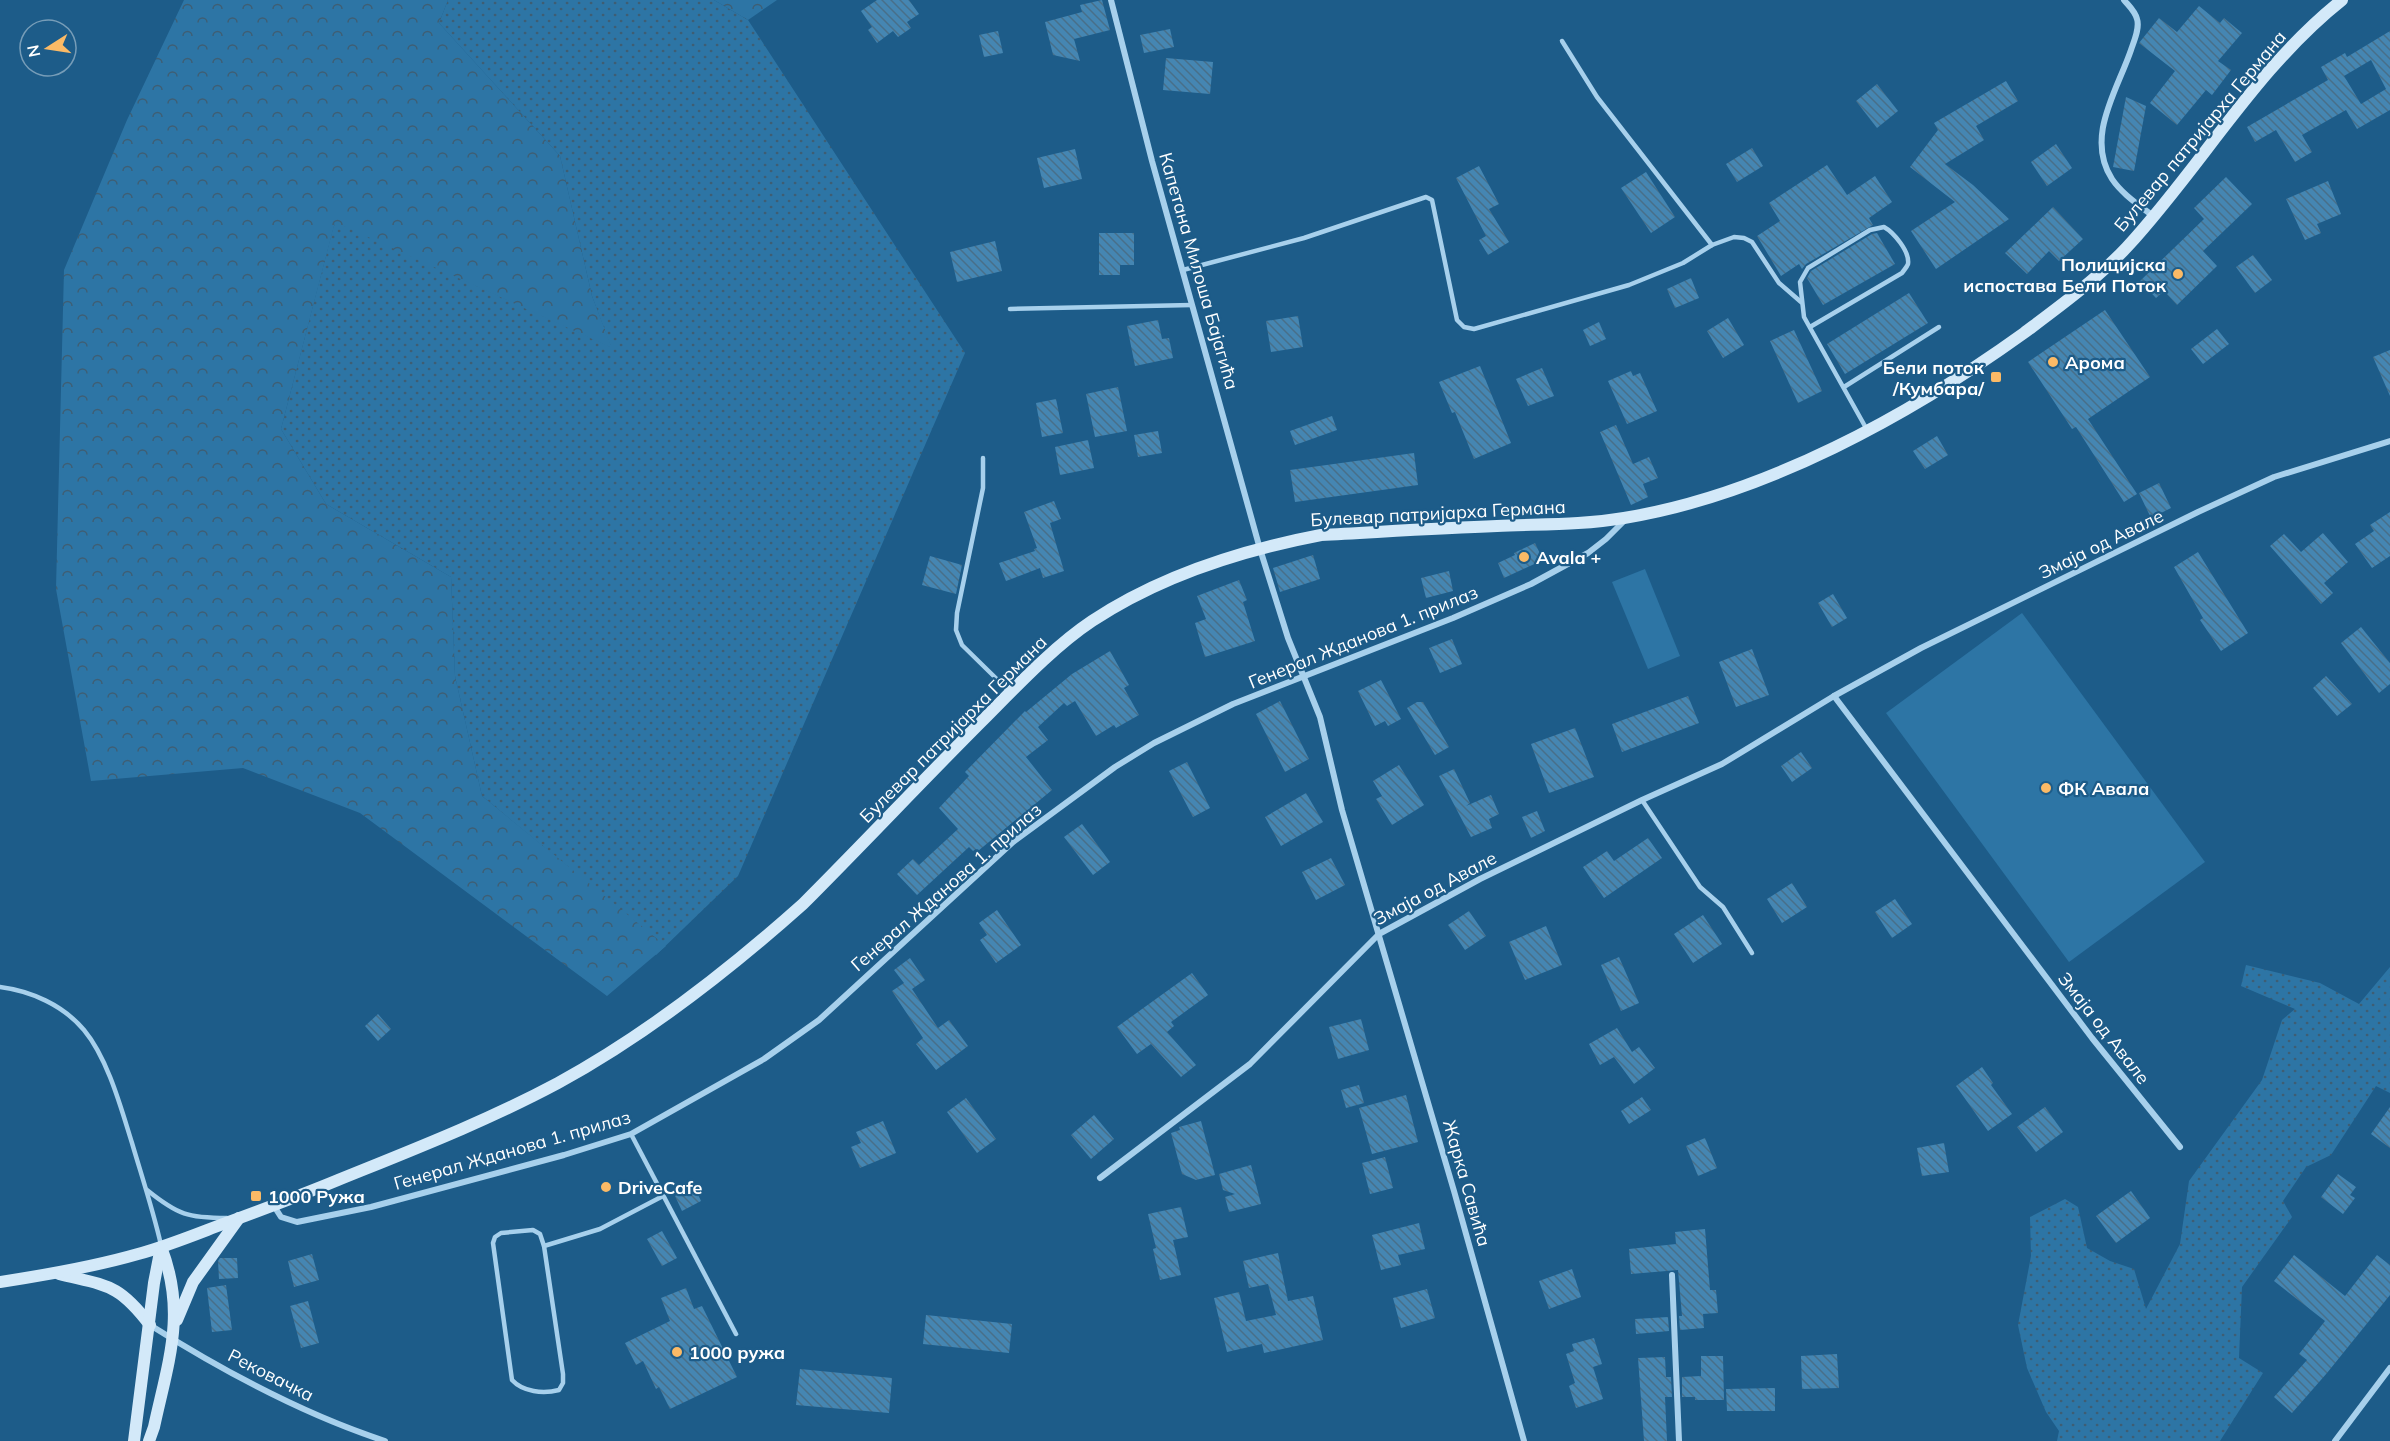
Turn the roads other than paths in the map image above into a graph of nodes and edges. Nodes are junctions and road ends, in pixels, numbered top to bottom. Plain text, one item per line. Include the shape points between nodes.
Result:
1 (1111, 0) edge
2 (2124, 0) edge
3 (2342, 0) edge
4 (1562, 41) dead end
5 (2153, 216) junction
6 (1712, 245) junction
7 (1183, 270) junction
8 (1801, 302) junction
9 (1192, 305) junction
10 (1010, 309) dead end
11 (1810, 327) junction
12 (1939, 327) dead end
13 (1844, 387) junction
14 (1868, 430) junction
15 (2390, 441) edge
16 (983, 458) dead end
17 (1627, 517) junction
18 (1260, 549) junction
19 (1303, 676) junction
20 (1010, 692) junction
21 (1834, 696) junction
22 (1642, 800) junction
23 (1378, 934) junction
24 (1752, 954) dead end
25 (0, 987) edge
26 (632, 1134) junction
27 (2180, 1146) dead end
28 (1100, 1178) dead end
29 (147, 1190) junction
30 (663, 1196) junction
31 (274, 1206) junction
32 (239, 1218) junction
33 (544, 1246) junction
34 (161, 1248) junction
35 (55, 1273) junction
36 (1672, 1275) dead end
37 (0, 1282) edge
38 (150, 1325) junction
39 (174, 1334) junction
40 (736, 1334) dead end
41 (2390, 1368) edge
42 (134, 1441) edge
43 (149, 1441) edge
44 (384, 1441) edge
45 (1524, 1441) edge
46 (1679, 1441) edge
47 (2336, 1441) edge

1 - 7 street, Капетана Милоша Бајагића
2 - 5 street via 2138,22 2104,121 2101,154 2114,182
3 - 5 main road, Булевар патријарха Германа via 2259,83
4 - 6 lane via 1597,97
5 - 14 main road, Булевар патријарха Германа via 2126,248 2060,306 1968,371
6 - 7 lane via 1683,263 1629,285 1474,328 1464,327 1457,320 1432,200 1426,196 1304,238
6 - 8 lane via 1734,237 1752,242 1779,283
7 - 9 street, Капетана Милоша Бајагића
8 - 11 lane
8 - 11 lane via 1800,282 1808,268 1870,230 1884,227 1892,232 1907,255 1908,264 1902,273
9 - 10 lane
9 - 18 street, Капетана Милоша Бајагића
11 - 13 lane
12 - 13 lane
13 - 14 lane
14 - 17 main road, Булевар патријарха Германа via 1724,492
15 - 21 street, Змаја од Авале via 2263,482 1922,648
16 - 20 lane via 983,488 956,630 962,645
17 - 18 main road, Булевар патријарха Германа via 1569,524 1321,535
17 - 19 street, Генерал Жданова 1. прилаз via 1588,553 1531,584
18 - 19 street, Капетана Милоша Бајагића
18 - 20 main road, Булевар патријарха Германа via 1138,594 1091,621
19 - 23 street, Жарка Савића via 1320,717
19 - 26 street, Генерал Жданова 1. прилаз via 1233,704 1115,767 1013,842 819,1020 765,1059
20 - 31 main road, Булевар патријарха Германа via 803,904 736,962 670,1011 584,1067 509,1108
21 - 22 street, Змаја од Авале via 1722,764
21 - 27 street, Змаја од Авале via 2092,1038
22 - 23 street, Змаја од Авале
22 - 24 lane via 1700,887 1723,907
23 - 28 street, Змаја од Авале via 1250,1064
23 - 45 street, Жарка Савића
25 - 29 lane via 39,997 84,1031 119,1101
26 - 30 lane
26 - 31 street, Генерал Жданова 1. прилаз via 371,1207 308,1220 289,1221
29 - 32 lane via 186,1215
29 - 34 lane
30 - 33 lane via 616,1222
30 - 40 lane
31 - 32 main road, Булевар патријарха Германа
32 - 34 main road, Булевар патријарха Германа
32 - 39 main road via 193,1282
33 - 33 lane via 564,1374 559,1390 551,1392 525,1390 512,1380 493,1241 501,1233 533,1230 540,1234
34 - 35 main road, Булевар патријарха Германа
34 - 38 main road
34 - 39 main road via 173,1283
35 - 37 main road, Булевар патријарха Германа
35 - 38 main road via 105,1285 121,1293
36 - 46 street
38 - 39 street, Рековачка
38 - 42 main road
39 - 43 main road
39 - 44 street, Рековачка via 278,1396 338,1425
41 - 47 street

